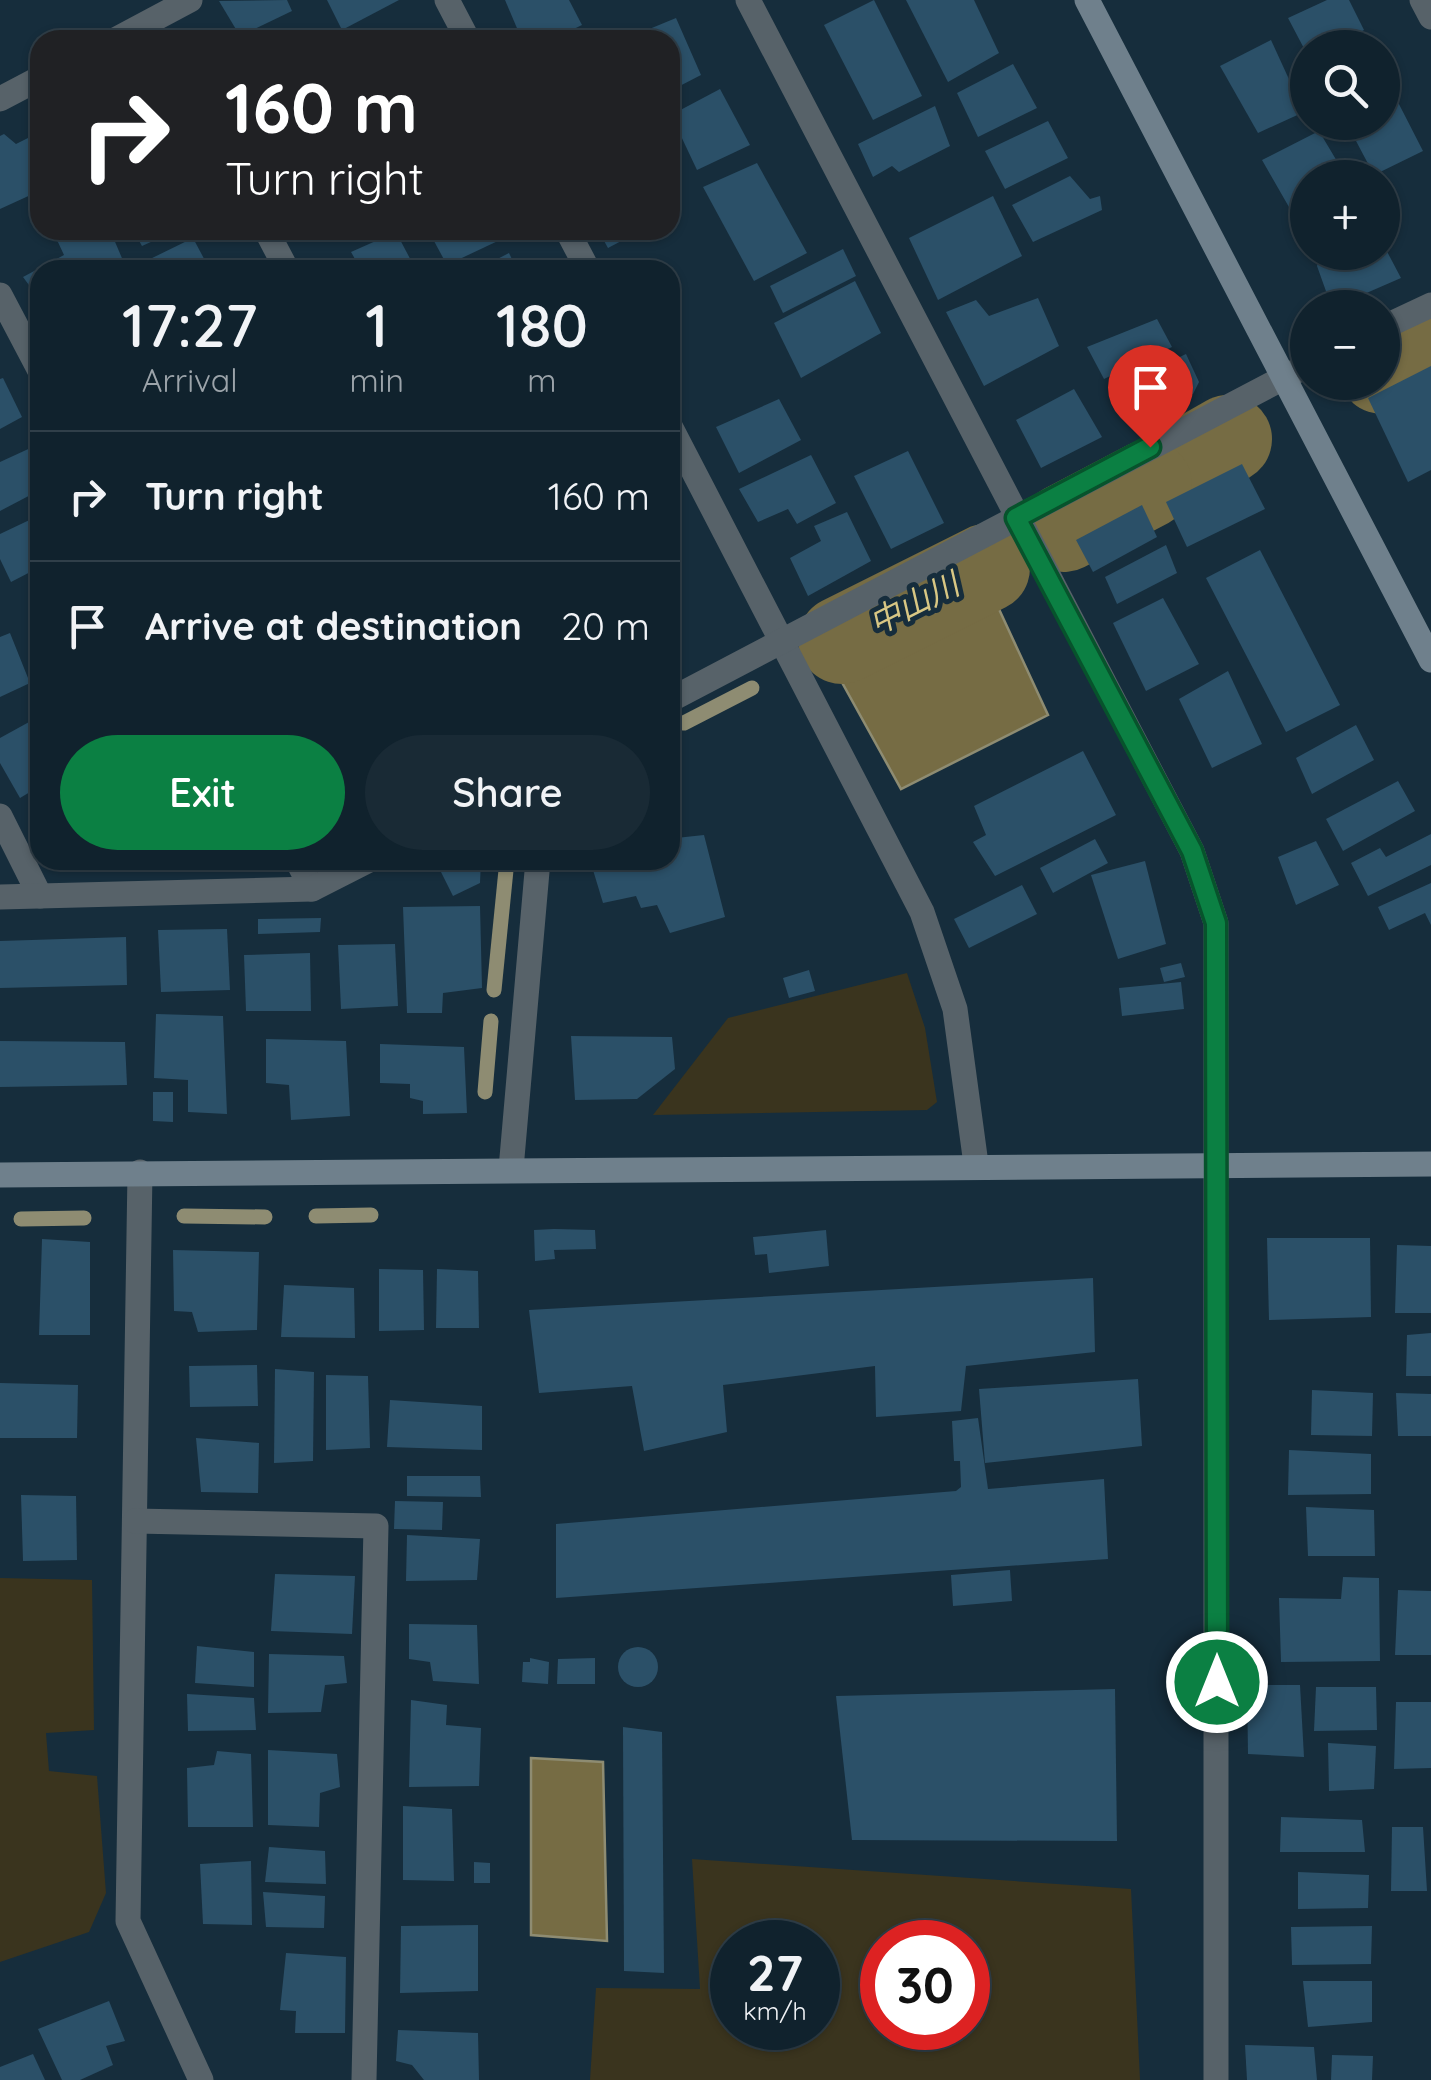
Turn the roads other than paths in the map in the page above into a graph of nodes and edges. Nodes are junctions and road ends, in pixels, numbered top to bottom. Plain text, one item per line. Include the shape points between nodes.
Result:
1 (190, 0) edge
2 (447, 0) edge
3 (748, 0) edge
4 (1088, 0) edge
5 (1422, 0) edge
6 (1431, 16) edge
7 (162, 30) edge
8 (463, 30) edge
9 (30, 83) edge
10 (0, 98) edge
11 (0, 294) edge
12 (1431, 305) edge
13 (1400, 320) edge
14 (30, 352) edge
15 (1290, 373) edge
16 (1284, 376) junction
17 (680, 445) edge
18 (1016, 518) junction
19 (781, 639) junction
20 (1431, 660) edge
21 (680, 695) edge
22 (0, 816) edge
23 (302, 870) edge
24 (350, 870) edge
25 (537, 870) edge
26 (312, 890) junction
27 (40, 896) junction
28 (0, 897) edge
29 (976, 1164) junction
30 (1217, 1164) junction
31 (1431, 1164) edge
32 (511, 1168) junction
33 (140, 1172) junction
34 (0, 1175) edge
35 (134, 1521) junction
36 (201, 2080) edge
37 (364, 2080) edge
38 (1216, 2080) edge

1 - 7 street
2 - 8 street
3 - 18 street
4 - 16 street
5 - 6 street
9 - 10 street
11 - 14 street
12 - 13 street
15 - 16 street
16 - 18 street
16 - 20 street
17 - 19 street
18 - 19 street
18 - 30 street via 1192,851 1216,923
19 - 21 street
19 - 29 street via 922,912 955,1010
22 - 27 street
23 - 26 street
24 - 26 street
25 - 32 street
26 - 27 street
27 - 28 street
29 - 30 street
29 - 32 street
30 - 31 street
30 - 38 street
32 - 33 street
33 - 34 street
33 - 35 street
35 - 36 street via 128,1921
35 - 37 street via 376,1526

